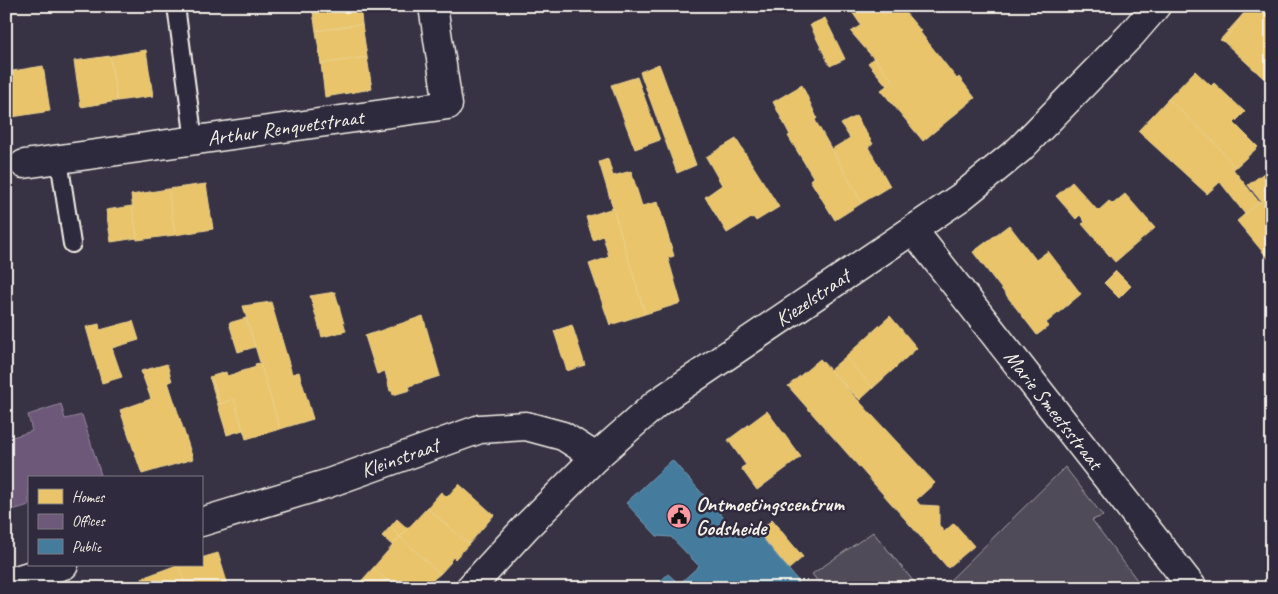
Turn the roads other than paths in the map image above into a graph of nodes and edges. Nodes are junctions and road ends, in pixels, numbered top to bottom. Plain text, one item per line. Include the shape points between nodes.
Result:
1 (176, 6) edge
2 (433, 6) edge
3 (1156, 6) edge
4 (194, 141) junction
5 (60, 160) junction
6 (24, 164) dead end
7 (913, 230) junction
8 (72, 244) dead end
9 (596, 457) junction
10 (202, 522) edge
11 (61, 566) edge
12 (6, 583) edge
13 (470, 588) edge
14 (1193, 588) edge

1 - 4 lane
2 - 4 street, Arthur Renquetstraat via 448,104
3 - 7 street, Kiezelstraat via 1020,149 961,197
4 - 5 street, Arthur Renquetstraat
5 - 6 street, Arthur Renquetstraat
5 - 8 lane
7 - 9 street, Kiezelstraat via 657,403
7 - 14 street, Marie Smeetsstraat
9 - 10 street, Kleinstraat via 563,436 526,426 480,429 326,484
9 - 13 street, Kiezelstraat
11 - 12 street

